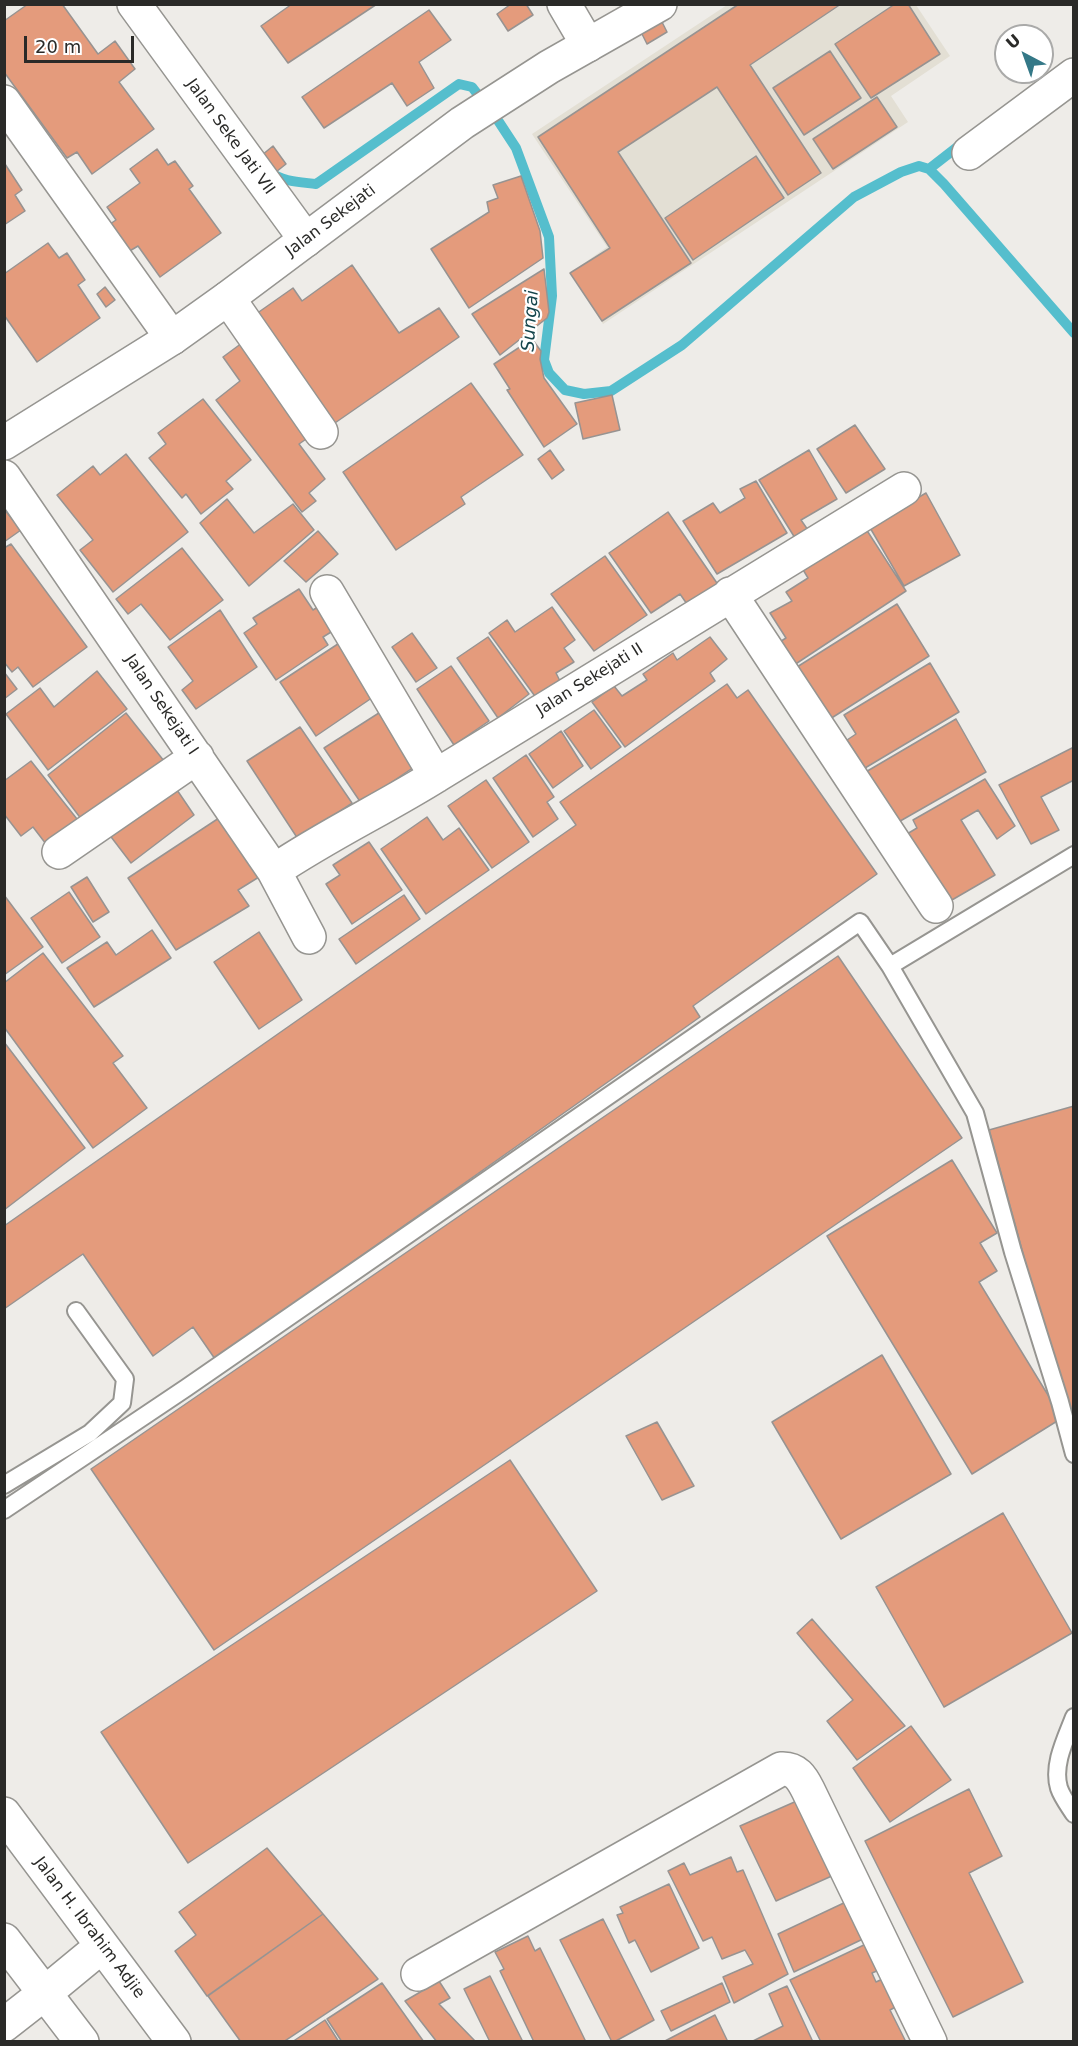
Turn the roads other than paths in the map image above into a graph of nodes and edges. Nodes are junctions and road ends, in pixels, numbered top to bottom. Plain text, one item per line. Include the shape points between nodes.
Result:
1 (134, 4) edge
2 (564, 4) edge
3 (660, 4) edge
4 (588, 45) junction
5 (1074, 75) edge
6 (4, 102) edge
7 (969, 153) dead end
8 (306, 240) junction
9 (228, 298) junction
10 (172, 338) junction
11 (321, 432) dead end
12 (4, 444) edge
13 (4, 477) edge
14 (904, 489) dead end
15 (327, 592) dead end
16 (730, 594) junction
17 (197, 757) junction
18 (436, 776) junction
19 (59, 852) dead end
20 (1074, 855) edge
21 (274, 870) junction
22 (936, 906) dead end
23 (309, 937) dead end
24 (890, 966) junction
25 (76, 1311) dead end
26 (1074, 1454) edge
27 (4, 1485) edge
28 (4, 1510) edge
29 (1074, 1717) edge
30 (4, 1814) edge
31 (1074, 1814) edge
32 (4, 1940) edge
33 (102, 1946) junction
34 (418, 1974) dead end
35 (45, 1993) junction
36 (4, 2025) edge
37 (82, 2042) edge
38 (174, 2042) edge
39 (930, 2042) edge

1 - 8 street, Jalan Seke Jati VII
2 - 4 street
3 - 4 street, Jalan Sekejati
4 - 8 street, Jalan Sekejati via 462,123
5 - 7 street
6 - 10 street
8 - 9 street, Jalan Sekejati
9 - 10 street, Jalan Sekejati
9 - 11 street
10 - 12 street, Jalan Sekejati
13 - 17 street, Jalan Sekejati I
14 - 16 street, Jalan Sekejati II
15 - 18 street
16 - 18 street, Jalan Sekejati II
16 - 22 street
17 - 19 street
17 - 21 street, Jalan Sekejati I
18 - 21 street, Jalan Sekejati II
20 - 24 lane
21 - 23 street, Jalan Sekejati I
24 - 26 lane via 975,1113
24 - 28 lane via 860,922
25 - 27 lane via 125,1379 122,1403 90,1433
29 - 31 lane via 1058,1775 1060,1789
30 - 33 street, Jalan H. Ibrahim Adjie
32 - 35 street
33 - 35 street
33 - 38 street, Jalan H. Ibrahim Adjie
34 - 39 street via 787,1769 805,1783
35 - 36 street
35 - 37 street

